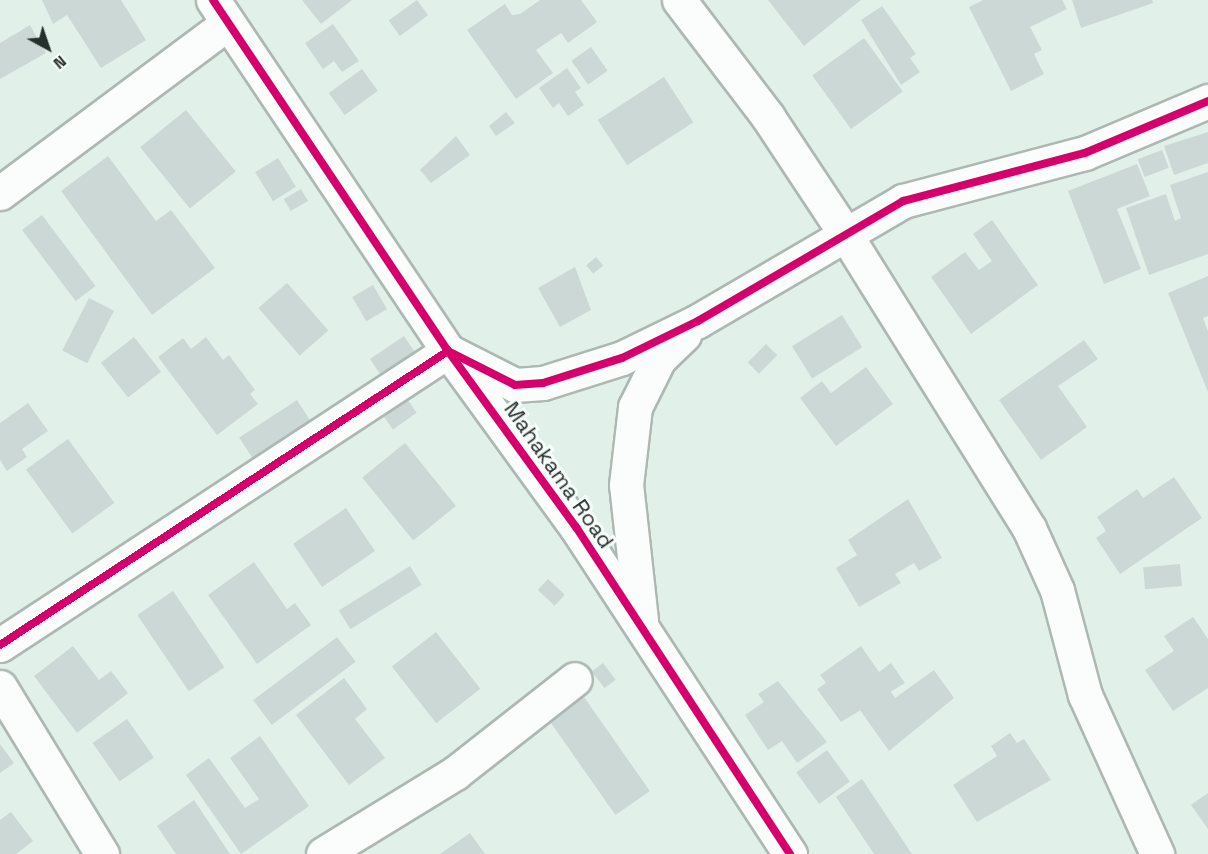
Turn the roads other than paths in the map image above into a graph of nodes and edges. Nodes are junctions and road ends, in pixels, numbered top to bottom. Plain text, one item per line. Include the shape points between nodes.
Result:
1 (679, 0) edge
2 (220, 12) edge
3 (1208, 101) edge
4 (0, 193) edge
5 (844, 232) junction
6 (698, 321) junction
7 (448, 351) junction
8 (641, 626) junction
9 (0, 645) edge
10 (575, 678) dead end
11 (0, 687) edge
12 (102, 854) edge
13 (323, 854) edge
14 (790, 854) edge
15 (1157, 854) edge

1 - 5 street via 768,117
2 - 4 street
2 - 7 street, Mahakama Road
3 - 5 street via 1085,153 903,201
5 - 6 street
5 - 15 street via 1029,528 1058,590 1085,695
6 - 7 street via 622,358 543,383 515,385
6 - 8 street via 658,359 635,407 626,485
7 - 8 street, Mahakama Road
7 - 9 street
8 - 14 street, Mahakama Road
10 - 13 street via 455,773
11 - 12 street

